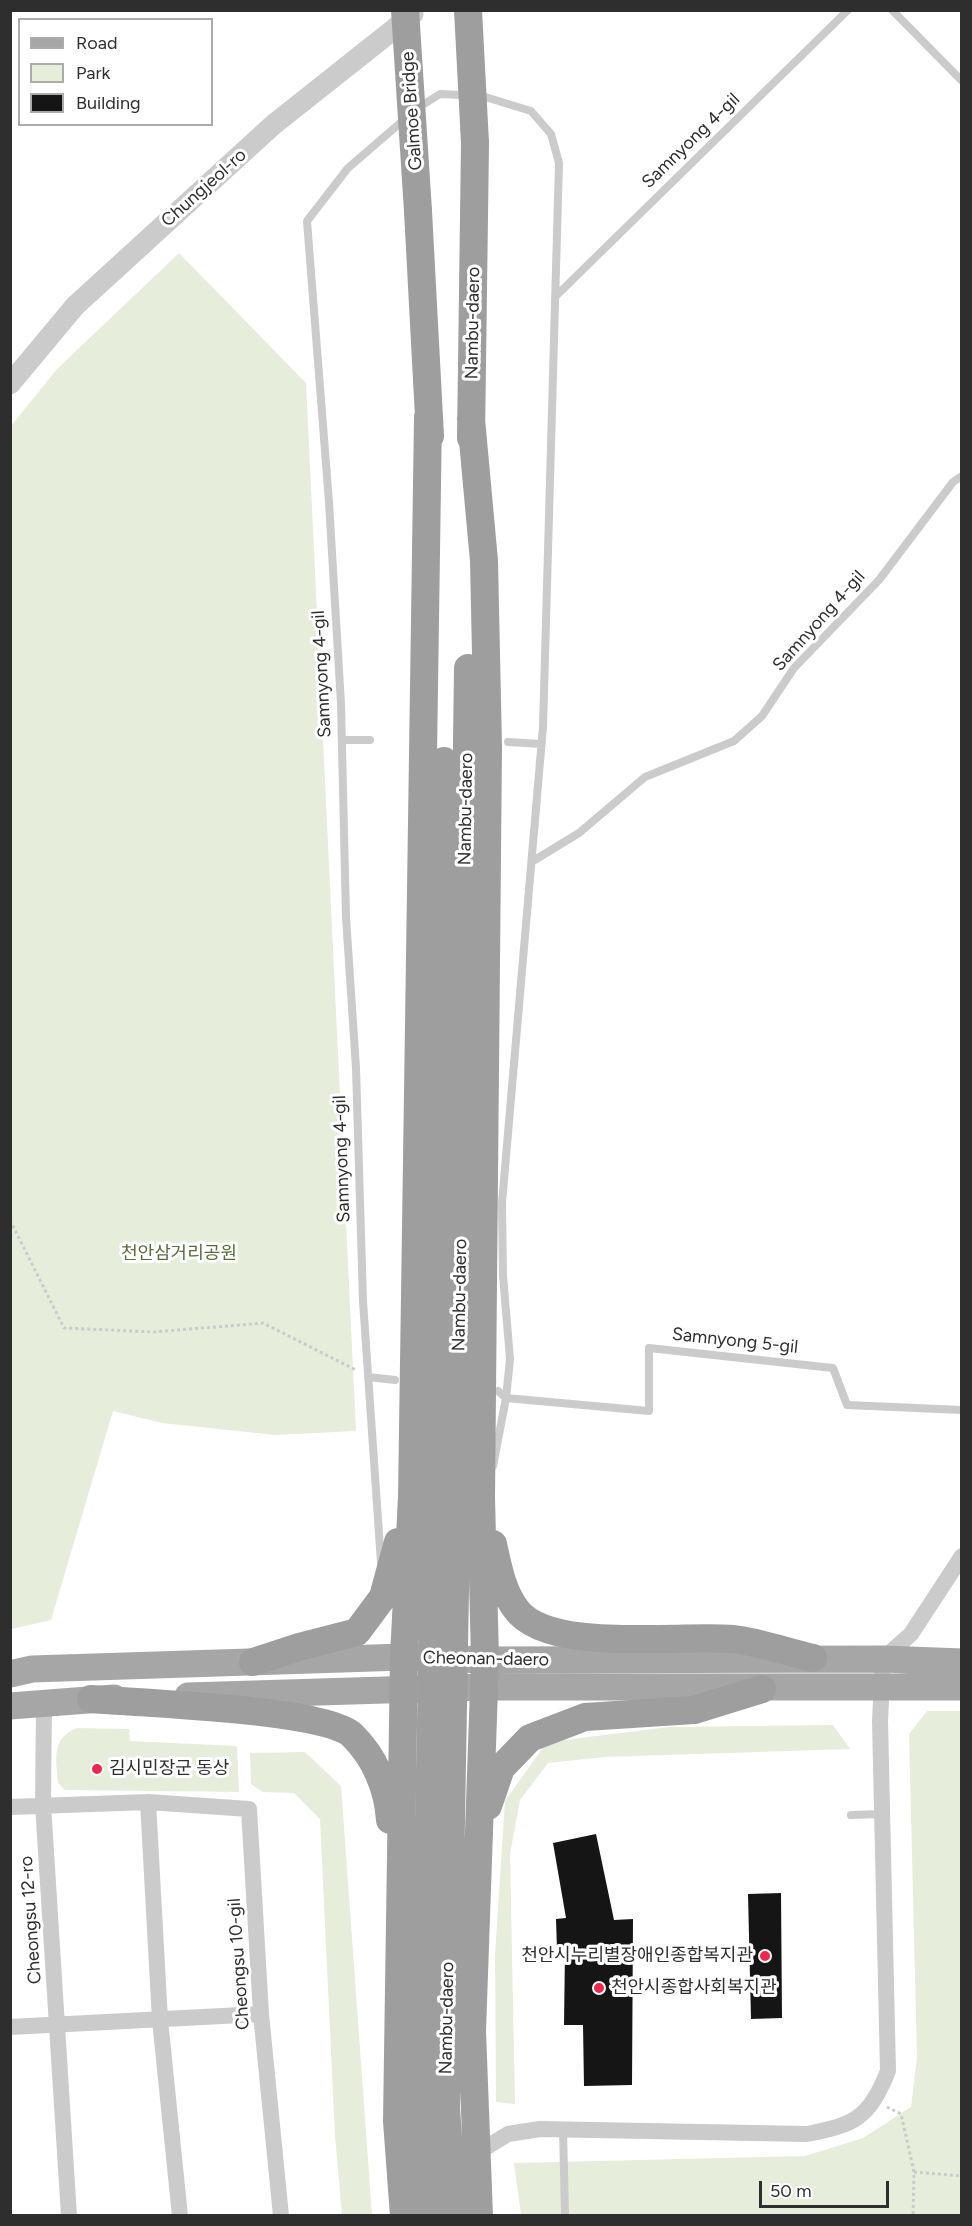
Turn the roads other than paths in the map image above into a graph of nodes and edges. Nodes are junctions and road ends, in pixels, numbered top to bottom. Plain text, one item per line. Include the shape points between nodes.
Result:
1 (405, 10) edge
2 (417, 10) edge
3 (468, 10) edge
4 (848, 10) edge
5 (892, 10) edge
6 (962, 81) edge
7 (418, 211) joint
8 (556, 295) junction
9 (10, 384) edge
10 (428, 417) junction
11 (471, 419) junction
12 (962, 476) edge
13 (342, 740) junction
14 (369, 740) dead end
15 (508, 742) dead end
16 (541, 744) junction
17 (533, 861) junction
18 (368, 1377) junction
19 (395, 1380) dead end
20 (498, 1391) dead end
21 (507, 1398) junction
22 (962, 1410) edge
23 (447, 1475) junction
24 (412, 1497) junction
25 (481, 1497) junction
26 (962, 1556) edge
27 (383, 1597) junction
28 (404, 1657) junction
29 (813, 1658) junction
30 (883, 1659) junction
31 (253, 1662) junction
32 (962, 1662) edge
33 (484, 1673) junction
34 (10, 1674) edge
35 (882, 1686) junction
36 (962, 1687) edge
37 (404, 1688) junction
38 (762, 1689) junction
39 (91, 1699) junction
40 (44, 1703) junction
41 (10, 1706) edge
42 (148, 1802) junction
43 (43, 1804) junction
44 (402, 1807) junction
45 (10, 1808) edge
46 (882, 1814) junction
47 (851, 1815) dead end
48 (452, 1820) junction
49 (475, 1906) junction
50 (400, 1955) junction
51 (261, 2014) junction
52 (160, 2020) junction
53 (10, 2027) edge
54 (57, 2027) junction
55 (563, 2129) junction
56 (477, 2153) junction
57 (69, 2216) edge
58 (180, 2216) edge
59 (281, 2216) edge
60 (404, 2216) edge
61 (431, 2216) edge
62 (453, 2216) edge
63 (478, 2216) edge
64 (565, 2216) edge

1 - 7 highway, Galmoe Bridge, bridge
2 - 9 street, Chungjeol-ro via 273,125 75,306
3 - 11 highway, Nambu-daero, bridge via 475,143
4 - 8 lane, Samnyong 4-gil
5 - 6 lane
7 - 10 highway, Nambu-daero
8 - 13 lane, Samnyong 4-gil via 559,163 551,134 531,111 504,100 440,94 431,99 348,168 308,221
8 - 16 lane, Samnyong 4-gil
10 - 23 highway, Nambu-daero via 441,559 444,693
10 - 24 highway
11 - 23 highway, Nambu-daero
11 - 25 highway via 484,561 488,747
12 - 17 lane, Samnyong 4-gil via 952,482 879,580 795,668 762,716 734,741 645,777 579,832
13 - 14 lane
13 - 18 lane, Samnyong 4-gil via 346,917
15 - 16 lane
16 - 17 lane, Samnyong 4-gil
17 - 21 lane, Samnyong 4-gil via 502,1203 510,1359
18 - 19 lane
18 - 27 lane, Samnyong 4-gil
20 - 21 lane
21 - 22 lane, Samnyong 5-gil via 649,1411 649,1348 833,1368 847,1405
21 - 25 lane, Samnyong 4-gil via 494,1464
23 - 48 highway, bridge
24 - 27 highway
24 - 28 highway
25 - 29 highway via 501,1579 516,1610 538,1627 583,1638 734,1640
25 - 33 highway
26 - 30 street via 911,1634
27 - 31 highway via 357,1632
28 - 31 main road, Cheonan-daero
28 - 33 main road, Cheonan-daero
28 - 37 highway
29 - 30 main road, Cheonan-daero
29 - 33 main road, Cheonan-daero
30 - 32 main road, Cheonan-daero
30 - 35 street
31 - 34 main road, Cheonan-daero
33 - 37 main road, Cheonan-daero
33 - 38 main road, Cheonan-daero
33 - 48 highway
35 - 36 main road, Cheonan-daero
35 - 38 main road, Cheonan-daero
35 - 46 street
37 - 39 main road, Cheonan-daero
37 - 44 highway
38 - 49 highway via 694,1710 585,1718 530,1738 501,1768 488,1806
39 - 40 main road, Cheonan-daero
39 - 50 highway via 314,1719 350,1733 376,1767 389,1801
40 - 41 main road, Cheonan-daero
40 - 43 street, Cheongsu 12-ro
42 - 43 street, Cheongsu 10-gil
42 - 51 street, Cheongsu 10-gil via 249,1809
42 - 52 street
43 - 45 street, Cheongsu 10-gil
43 - 54 street, Cheongsu 12-ro
44 - 48 highway via 425,1779 447,1780 464,1789
44 - 50 highway
46 - 47 lane
46 - 55 street via 888,2071 876,2101 844,2127 807,2134
48 - 49 highway
48 - 61 highway, Nambu-daero via 423,2107
48 - 62 highway, Nambu-daero via 446,2108
49 - 56 highway via 472,2031
50 - 60 highway via 397,2121
51 - 52 street
51 - 59 street, Cheongsu 10-gil
52 - 54 street
52 - 58 street
53 - 54 street
54 - 57 street, Cheongsu 12-ro
55 - 56 street via 540,2128 508,2134
55 - 64 lane
56 - 63 highway

